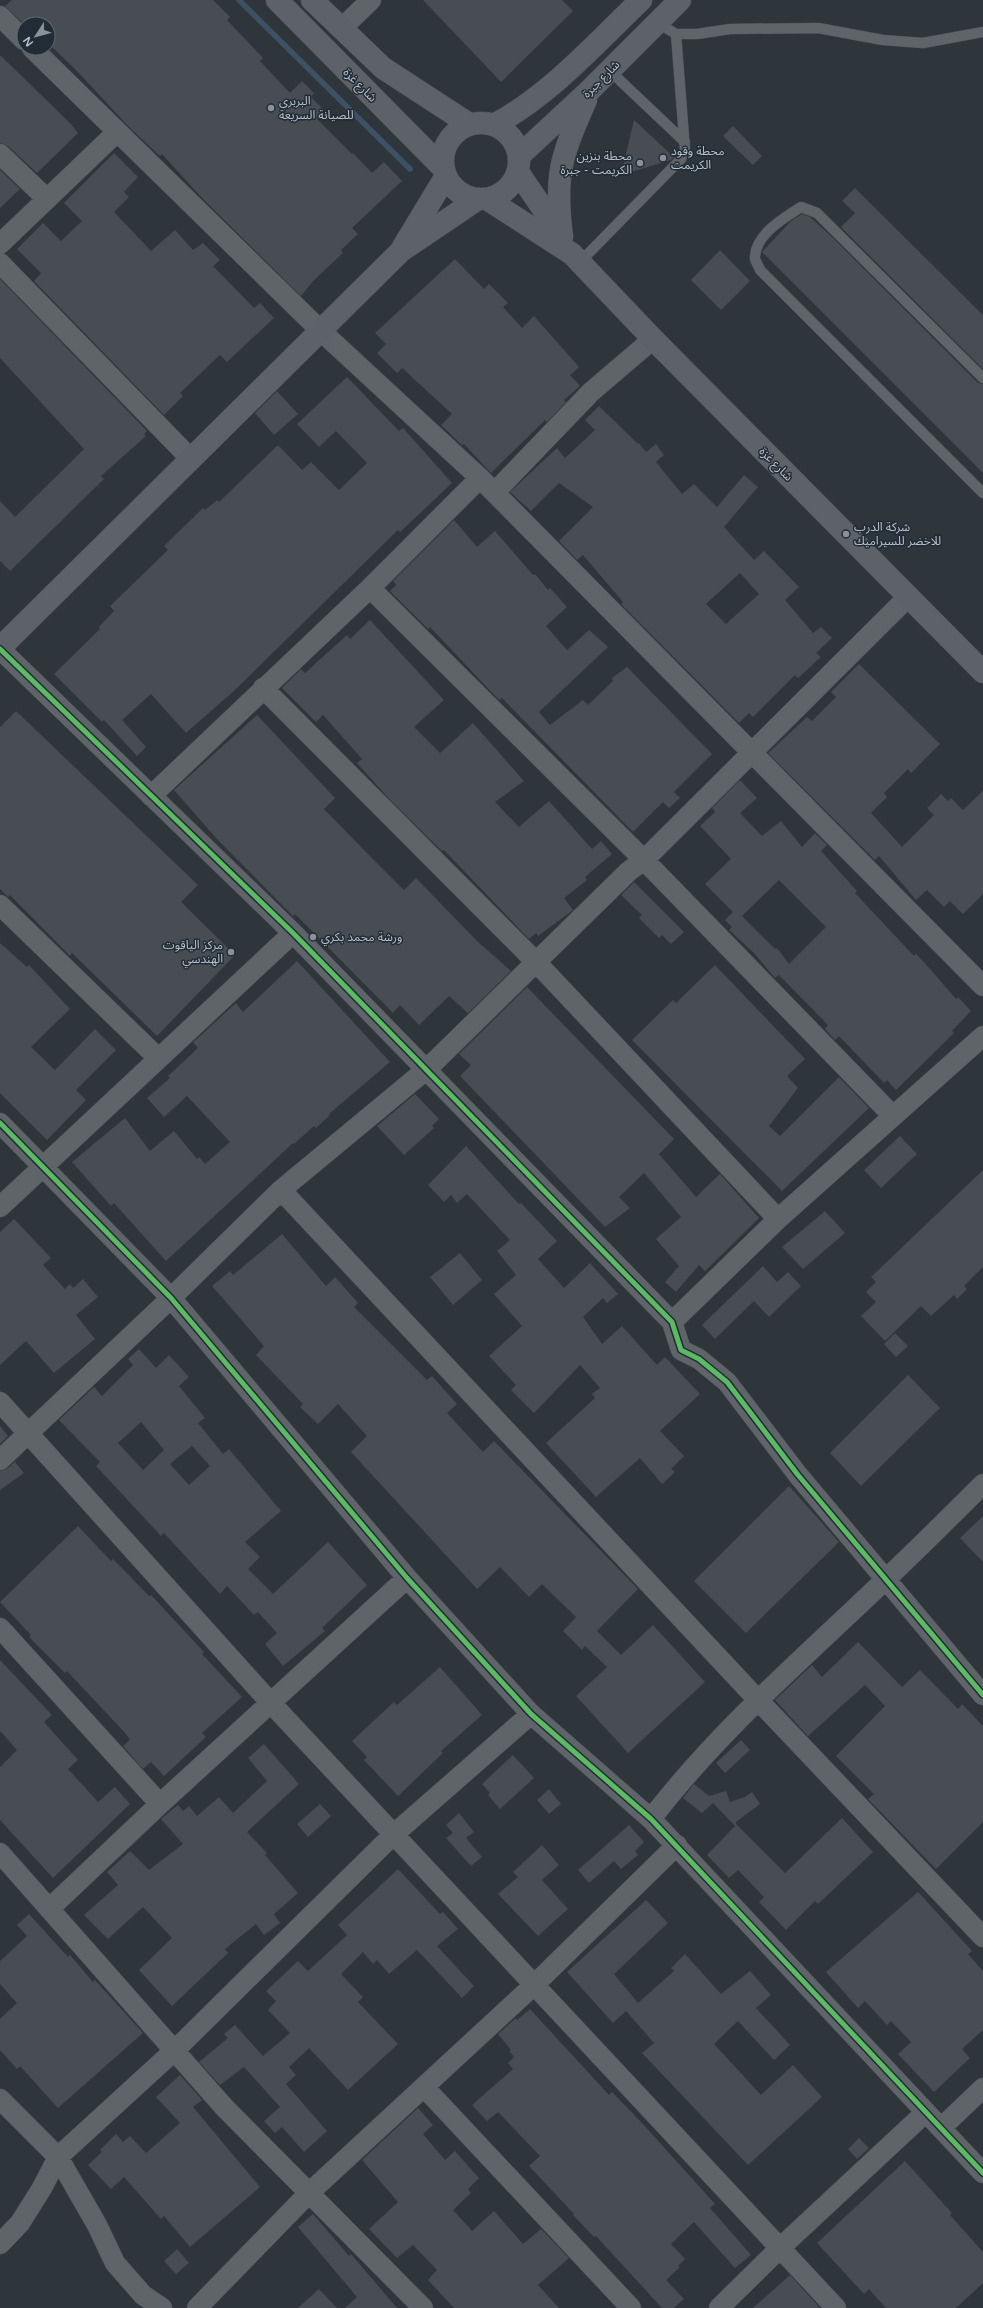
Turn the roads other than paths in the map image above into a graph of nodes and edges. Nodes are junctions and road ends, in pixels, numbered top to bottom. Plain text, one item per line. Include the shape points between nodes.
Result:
1 (277, 0) edge
2 (312, 0) edge
3 (371, 0) edge
4 (641, 0) edge
5 (680, 0) edge
6 (0, 16) edge
7 (658, 23) junction
8 (341, 29) junction
9 (16, 32) edge
10 (983, 32) edge
11 (676, 34) junction
12 (40, 56) edge
13 (610, 71) junction
14 (589, 91) junction
15 (469, 124) junction
16 (494, 124) junction
17 (117, 132) junction
18 (685, 142) junction
19 (0, 154) edge
20 (519, 164) junction
21 (445, 173) junction
22 (47, 199) junction
23 (483, 199) junction
24 (0, 244) edge
25 (401, 251) junction
26 (571, 251) junction
27 (0, 263) edge
28 (321, 332) junction
29 (653, 339) junction
30 (983, 378) edge
31 (191, 459) junction
32 (480, 478) junction
33 (495, 492) junction
34 (983, 492) edge
35 (370, 588) junction
36 (908, 597) junction
37 (0, 648) edge
38 (983, 672) edge
39 (263, 688) junction
40 (752, 753) junction
41 (151, 796) junction
42 (644, 860) junction
43 (0, 905) edge
44 (293, 933) junction
45 (537, 962) junction
46 (983, 986) edge
47 (983, 1036) edge
48 (158, 1058) junction
49 (427, 1069) junction
50 (893, 1116) junction
51 (0, 1123) edge
52 (43, 1167) junction
53 (281, 1190) junction
54 (0, 1207) edge
55 (778, 1219) junction
56 (171, 1298) junction
57 (672, 1322) junction
58 (0, 1402) edge
59 (28, 1433) junction
60 (0, 1460) edge
61 (983, 1484) edge
62 (407, 1578) junction
63 (887, 1579) junction
64 (0, 1628) edge
65 (983, 1695) edge
66 (757, 1699) junction
67 (270, 1702) junction
68 (531, 1714) junction
69 (160, 1804) junction
70 (651, 1818) junction
71 (393, 1835) junction
72 (677, 1845) junction
73 (0, 1853) edge
74 (49, 1909) junction
75 (983, 1937) edge
76 (534, 1985) junction
77 (175, 2050) junction
78 (424, 2087) junction
79 (983, 2088) edge
80 (0, 2099) edge
81 (926, 2112) junction
82 (941, 2128) junction
83 (58, 2157) junction
84 (983, 2173) edge
85 (309, 2193) junction
86 (0, 2244) edge
87 (780, 2248) junction
88 (162, 2308) edge
89 (197, 2308) edge
90 (423, 2308) edge
91 (632, 2308) edge
92 (719, 2308) edge
93 (836, 2308) edge

1 - 21 main road, شارع غزة
2 - 8 main road
3 - 8 street
4 - 16 main road via 563,75 511,116
5 - 7 main road, شارع جبرة
6 - 9 street
7 - 11 lane
7 - 13 main road, شارع جبرة
8 - 15 main road via 383,68
10 - 11 lane via 923,43 883,40 818,28 730,29
11 - 18 lane
12 - 17 street
13 - 14 main road, شارع جبرة
13 - 18 lane
14 - 20 main road, شارع جبرة
14 - 26 main road via 563,152 559,172 558,203
15 - 16 main road
15 - 21 main road via 457,131 448,142 443,155
16 - 20 main road via 506,132 515,143
17 - 22 street
17 - 28 street
18 - 26 lane via 681,159
19 - 22 street
20 - 23 main road via 512,185 501,194
20 - 26 main road, شارع غزة
21 - 23 main road via 459,192
21 - 25 main road
22 - 24 street
23 - 25 main road
23 - 26 main road, شارع غزة
25 - 28 main road
26 - 29 main road, شارع غزة
27 - 31 street
28 - 31 main road via 251,397
28 - 32 street
29 - 33 street via 591,392
29 - 36 main road, شارع غزة
30 - 34 lane via 817,213 801,207 759,241 756,259 760,270
31 - 37 main road
32 - 33 street
32 - 35 street
33 - 40 street
35 - 39 street
35 - 42 street
36 - 38 main road, شارع غزة
36 - 40 street
37 - 41 street
39 - 41 street
39 - 45 street
40 - 42 street
40 - 46 street
41 - 44 street
42 - 45 street via 629,871
42 - 50 street
43 - 48 street
44 - 48 street
44 - 49 street
45 - 49 street
45 - 55 street
47 - 50 street
48 - 52 street
49 - 53 street
49 - 57 street
50 - 55 street
51 - 52 street
52 - 54 street
52 - 56 street
53 - 56 street
53 - 66 street
55 - 57 street
56 - 59 street
56 - 62 street
57 - 63 street via 681,1350 699,1359 727,1382 798,1475
58 - 59 street
59 - 60 street
59 - 67 street
61 - 63 street
62 - 67 street
62 - 68 street
63 - 65 street
63 - 66 street
64 - 69 street
66 - 70 street via 678,1784
66 - 75 street
67 - 69 street
67 - 71 street
68 - 70 street
68 - 71 street
69 - 74 street
70 - 72 street
71 - 76 street
71 - 77 street
72 - 76 street
72 - 81 street
73 - 74 street
74 - 77 street
76 - 78 street
76 - 87 street
77 - 83 street
77 - 85 street via 224,2107
78 - 85 street
78 - 91 street
79 - 82 street
80 - 83 street
81 - 82 street
81 - 87 street
82 - 84 street
83 - 86 street via 20,2222
83 - 88 street via 97,2225 115,2263 143,2295
85 - 89 street
85 - 90 street
87 - 92 street
87 - 93 street

